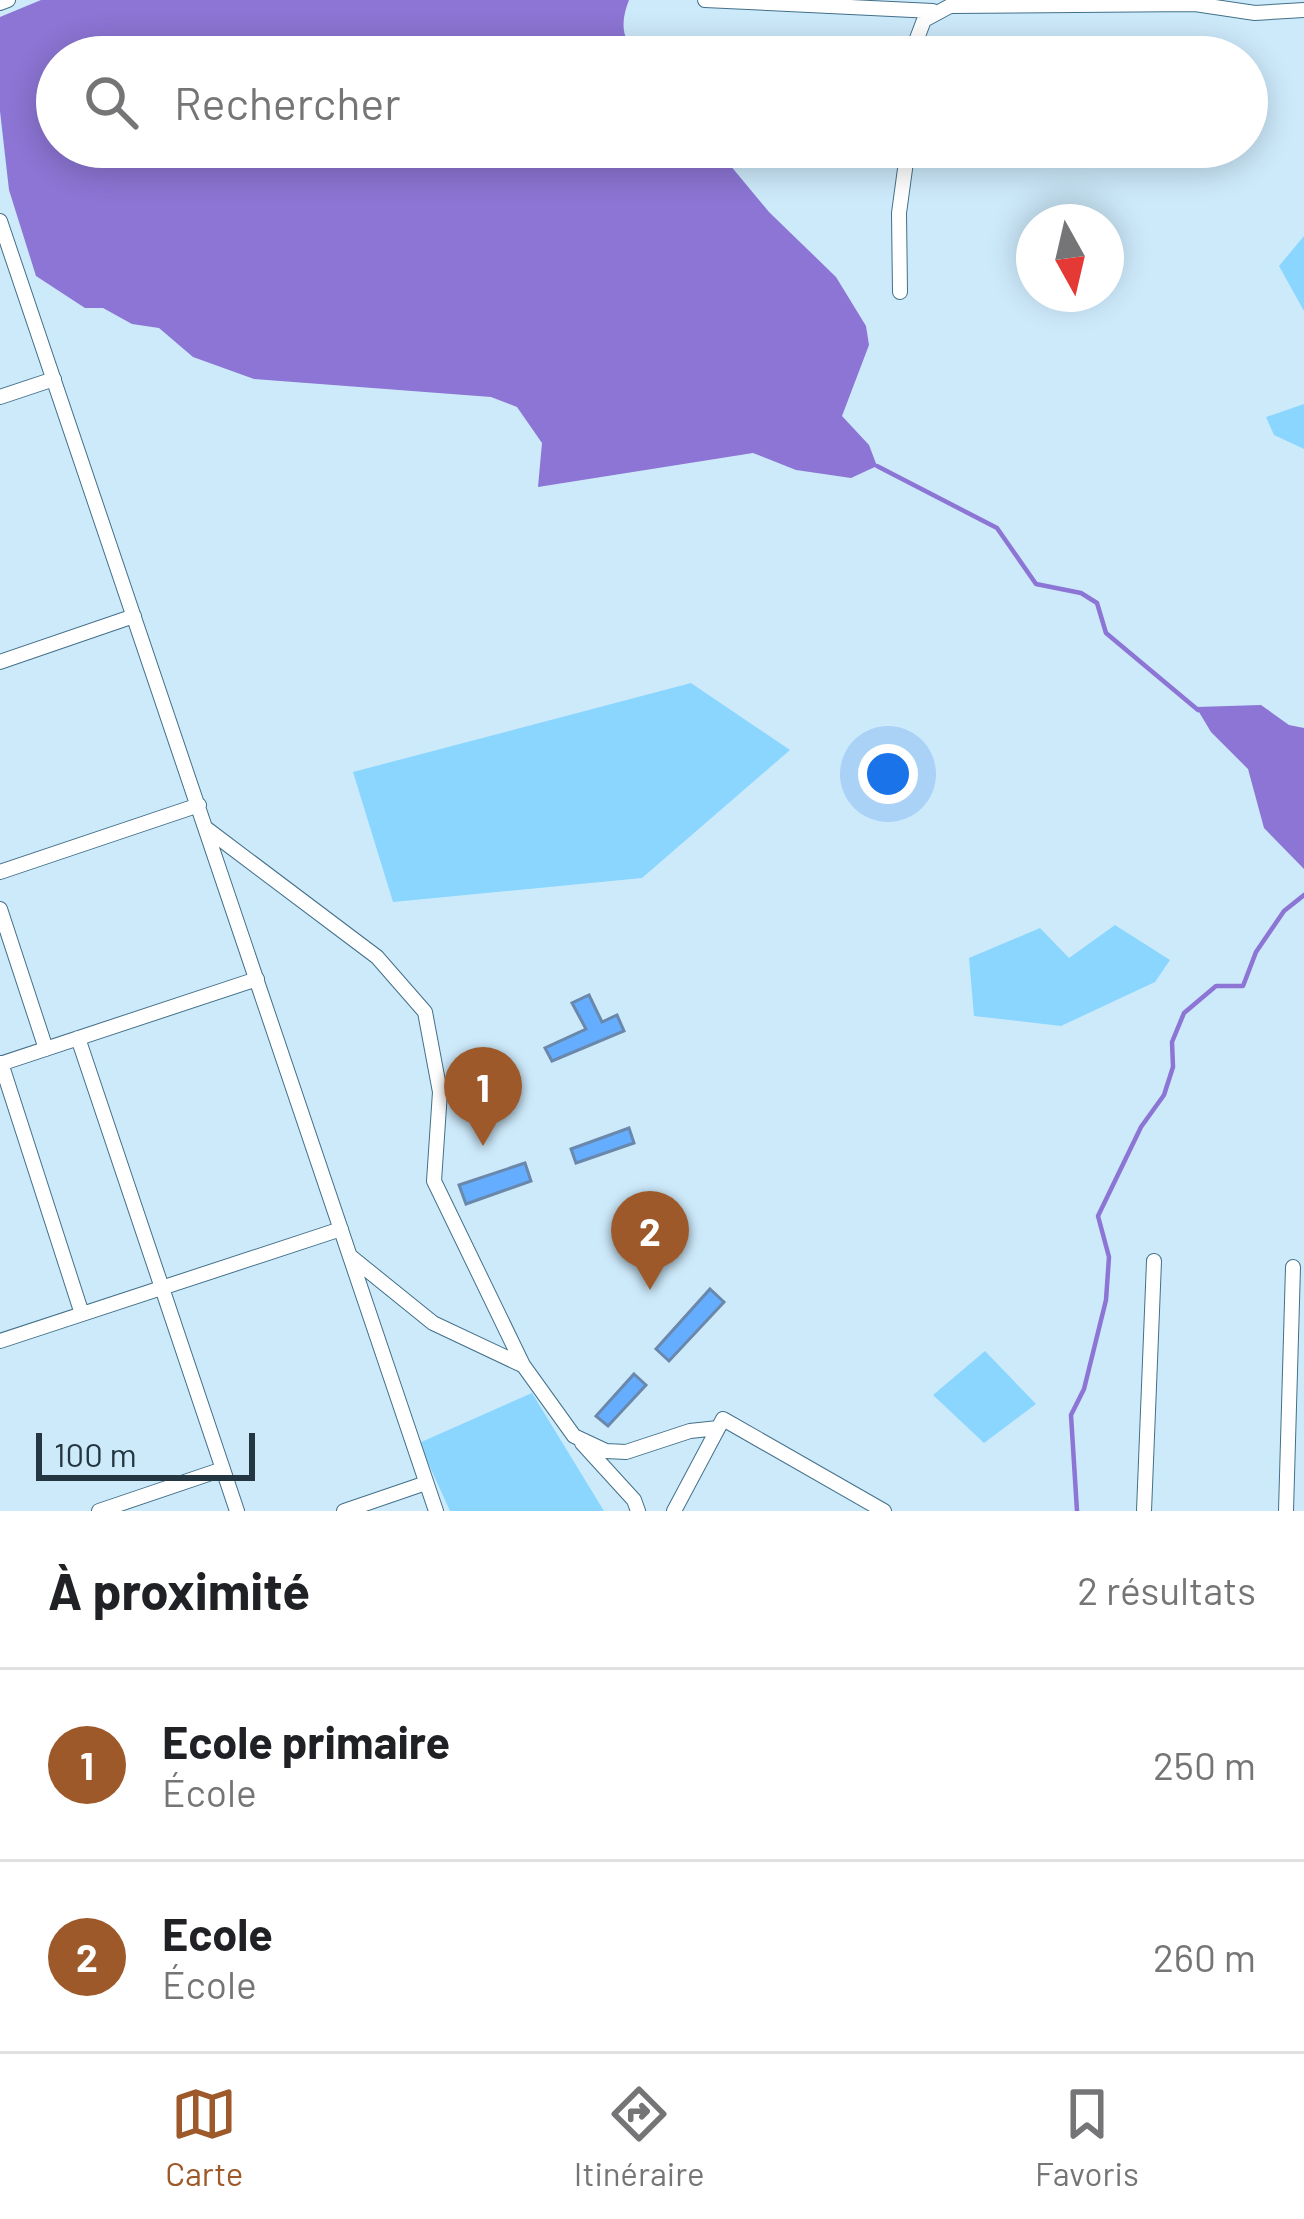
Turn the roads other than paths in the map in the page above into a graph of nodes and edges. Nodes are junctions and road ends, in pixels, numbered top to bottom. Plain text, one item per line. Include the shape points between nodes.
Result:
1 (705, 0) edge
2 (1304, 10) edge
3 (933, 11) junction
4 (918, 36) edge
5 (905, 168) edge
6 (0, 221) edge
7 (900, 292) dead end
8 (54, 379) junction
9 (0, 397) edge
10 (134, 616) junction
11 (0, 662) edge
12 (199, 805) junction
13 (207, 829) junction
14 (0, 872) edge
15 (0, 909) edge
16 (257, 979) junction
17 (78, 1038) junction
18 (46, 1049) junction
19 (0, 1064) edge
20 (341, 1229) junction
21 (350, 1256) junction
22 (1154, 1262) dead end
23 (1292, 1267) dead end
24 (162, 1288) junction
25 (82, 1314) junction
26 (0, 1341) edge
27 (523, 1365) junction
28 (718, 1428) junction
29 (574, 1436) junction
30 (223, 1469) junction
31 (427, 1483) junction
32 (1296, 1485) edge
33 (99, 1511) edge
34 (237, 1511) edge
35 (344, 1511) edge
36 (436, 1511) edge
37 (638, 1511) edge
38 (674, 1511) edge
39 (884, 1511) edge
40 (1144, 1511) edge
41 (1286, 1511) edge

1 - 3 street
2 - 3 street via 1100,4
3 - 4 street
5 - 7 street
6 - 8 street
8 - 9 street
8 - 10 street
10 - 11 street
10 - 12 street
12 - 13 street
12 - 14 street
13 - 16 street
13 - 27 street via 377,957 425,1012 440,1092 434,1181
15 - 18 street
16 - 17 street
16 - 20 street
17 - 18 street
17 - 24 street
18 - 19 street
19 - 25 street
20 - 21 street
20 - 24 street
21 - 27 street via 433,1323
21 - 31 street
22 - 40 street
23 - 32 street
24 - 25 street
24 - 30 street
25 - 26 street
27 - 29 street
28 - 29 street via 626,1452
28 - 38 street
28 - 39 street via 723,1419
29 - 37 street
30 - 33 street
30 - 34 street
31 - 35 street
31 - 36 street
32 - 41 street

